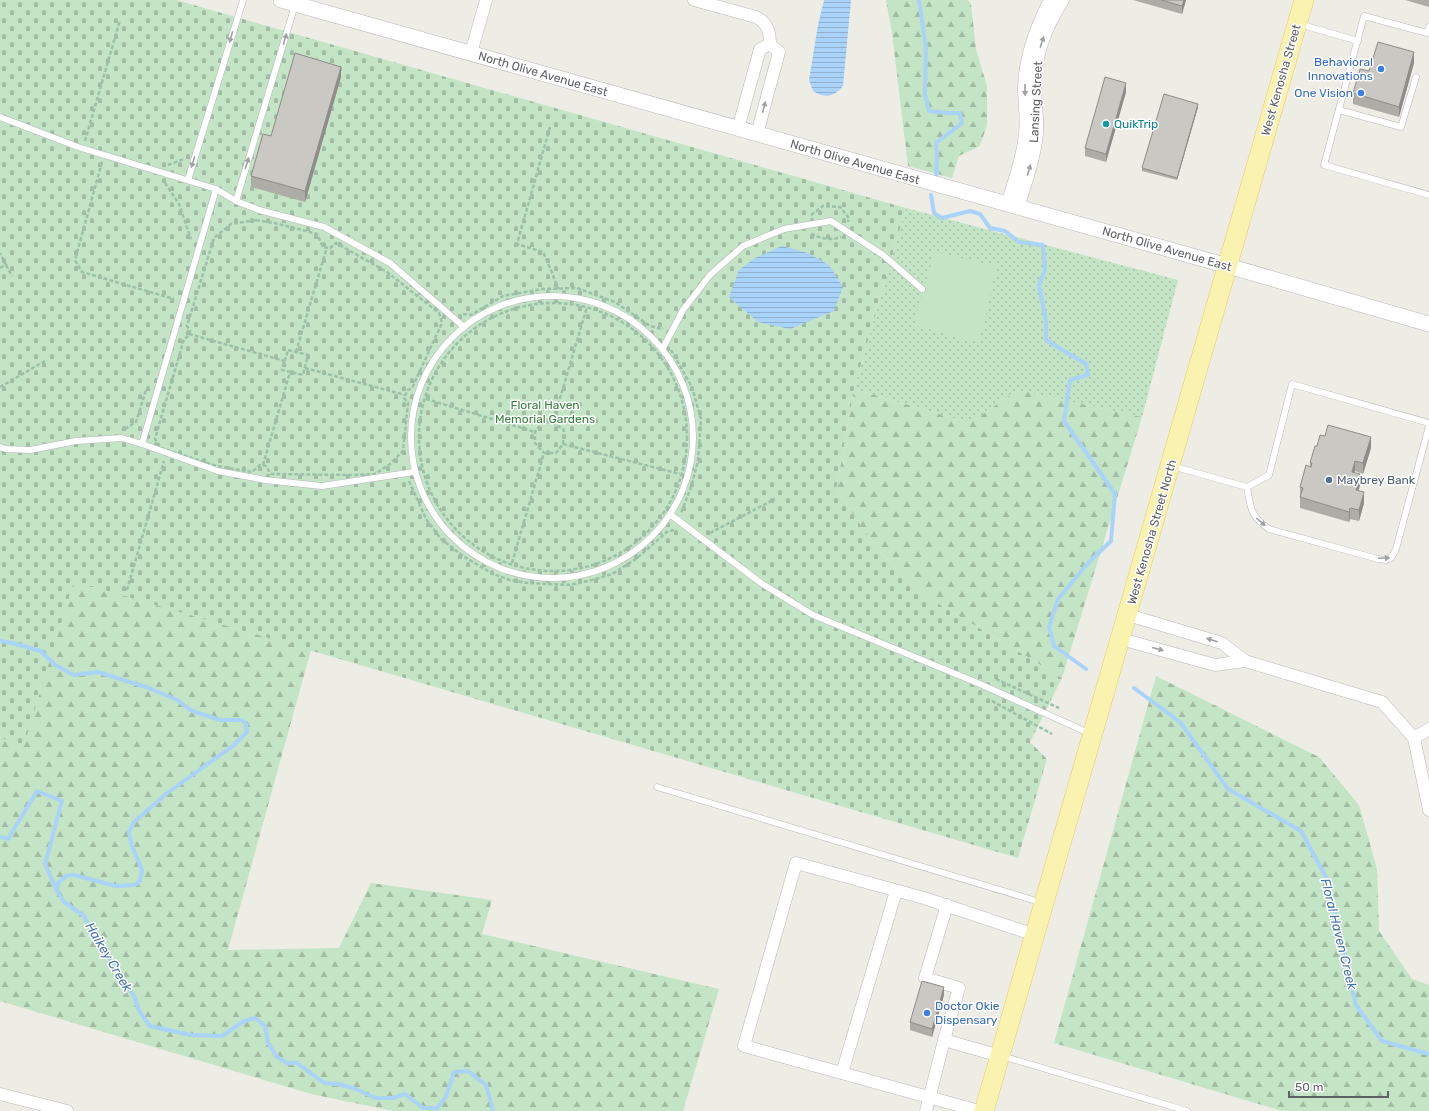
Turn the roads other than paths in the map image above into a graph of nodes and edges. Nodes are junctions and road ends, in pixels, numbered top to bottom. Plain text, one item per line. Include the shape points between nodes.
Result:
1 (243, 0) edge
2 (486, 0) edge
3 (694, 0) edge
4 (1050, 0) edge
5 (1063, 0) edge
6 (1304, 0) edge
7 (288, 2) edge
8 (721, 4) edge
9 (1297, 23) junction
10 (1429, 27) edge
11 (1358, 40) junction
12 (770, 44) junction
13 (470, 53) junction
14 (753, 75) junction
15 (1416, 77) dead end
16 (771, 80) junction
17 (1339, 110) junction
18 (0, 117) edge
19 (738, 129) junction
20 (756, 134) junction
21 (1258, 160) joint
22 (188, 180) junction
23 (216, 189) junction
24 (1429, 195) edge
25 (236, 201) junction
26 (1012, 206) junction
27 (1228, 266) junction
28 (922, 289) dead end
29 (1429, 324) edge
30 (464, 327) junction
31 (663, 348) junction
32 (1429, 423) edge
33 (1429, 426) edge
34 (142, 444) junction
35 (0, 447) edge
36 (1170, 465) junction
37 (414, 472) junction
38 (1247, 487) junction
39 (671, 515) junction
40 (1128, 615) junction
41 (1121, 639) junction
42 (1245, 661) junction
43 (1429, 728) edge
44 (1092, 735) junction
45 (1414, 738) junction
46 (657, 787) dead end
47 (1429, 810) edge
48 (896, 891) junction
49 (1044, 904) junction
50 (946, 906) junction
51 (1035, 935) junction
52 (944, 1040) junction
53 (1000, 1056) junction
54 (842, 1073) junction
55 (0, 1094) edge
56 (930, 1097) junction
57 (67, 1111) edge
58 (926, 1111) edge
59 (979, 1111) edge
60 (984, 1111) edge
61 (1187, 1111) edge

1 -> 22 lane
2 - 13 street
3 - 8 street
4 -> 26 street, Lansing Street via 1033,38 1027,61 1024,87 1025,133
26 -> 5 street, Lansing Street via 1033,154 1037,134 1035,87 1042,40
6 - 9 main road, West Kenosha Street
7 - 13 street, North Olive Avenue East
25 -> 7 lane
8 - 12 street via 763,21 770,34
9 - 11 lane
9 - 21 main road, West Kenosha Street
10 - 11 lane via 1427,33 1364,16
11 - 17 lane
12 - 14 street via 760,49
12 - 16 street via 779,52
13 - 19 street, North Olive Avenue East
14 - 16 street
14 - 19 street
15 - 17 lane via 1401,127
20 -> 16 street
17 - 24 lane via 1324,165
18 - 22 lane via 78,147
19 - 20 street, North Olive Avenue East
20 - 26 street, North Olive Avenue East
21 - 27 main road, West Kenosha Street North
22 - 23 lane
23 - 25 lane
23 - 34 lane
25 - 30 lane via 258,210 324,227 390,263
26 - 27 street, North Olive Avenue East
27 - 29 street, North Olive Avenue East
27 - 36 main road, West Kenosha Street North
28 - 31 lane via 883,255 831,221 784,229 743,246 710,275 683,310
30 - 31 lane via 496,307 526,298 556,296 587,300 616,310 641,327
30 - 37 lane via 439,353 419,391 411,433
31 - 39 lane via 685,387 694,430 689,474
32 - 38 lane via 1292,384 1269,475
38 -> 33 lane via 1253,514 1260,523 1270,529 1386,560 1391,558 1396,548
34 - 35 lane via 122,438 76,441 30,450 6,450
34 - 37 lane via 218,471 265,480 322,486
36 - 38 lane
36 - 40 main road, West Kenosha Street North
37 - 39 lane via 430,509 452,538 480,560 513,574 548,580 584,576 618,563 648,543
39 - 44 lane via 761,583 813,615 980,684
40 - 41 main road, West Kenosha Street North
42 -> 40 street via 1222,643
41 -> 42 street via 1215,665
41 - 44 main road, West Kenosha Street North
42 - 45 street via 1382,702
43 - 45 street
44 - 49 main road, West Kenosha Street North
45 - 47 street
46 - 49 lane
48 - 50 street
48 - 54 street
48 - 54 street via 796,863 744,1046
49 - 51 main road
50 - 51 street
50 - 52 street via 925,978 959,988
51 - 53 main road
52 - 53 street
52 - 56 street
53 - 60 main road
53 - 61 lane
54 - 56 street
55 - 57 street
56 - 58 street
56 - 59 street

